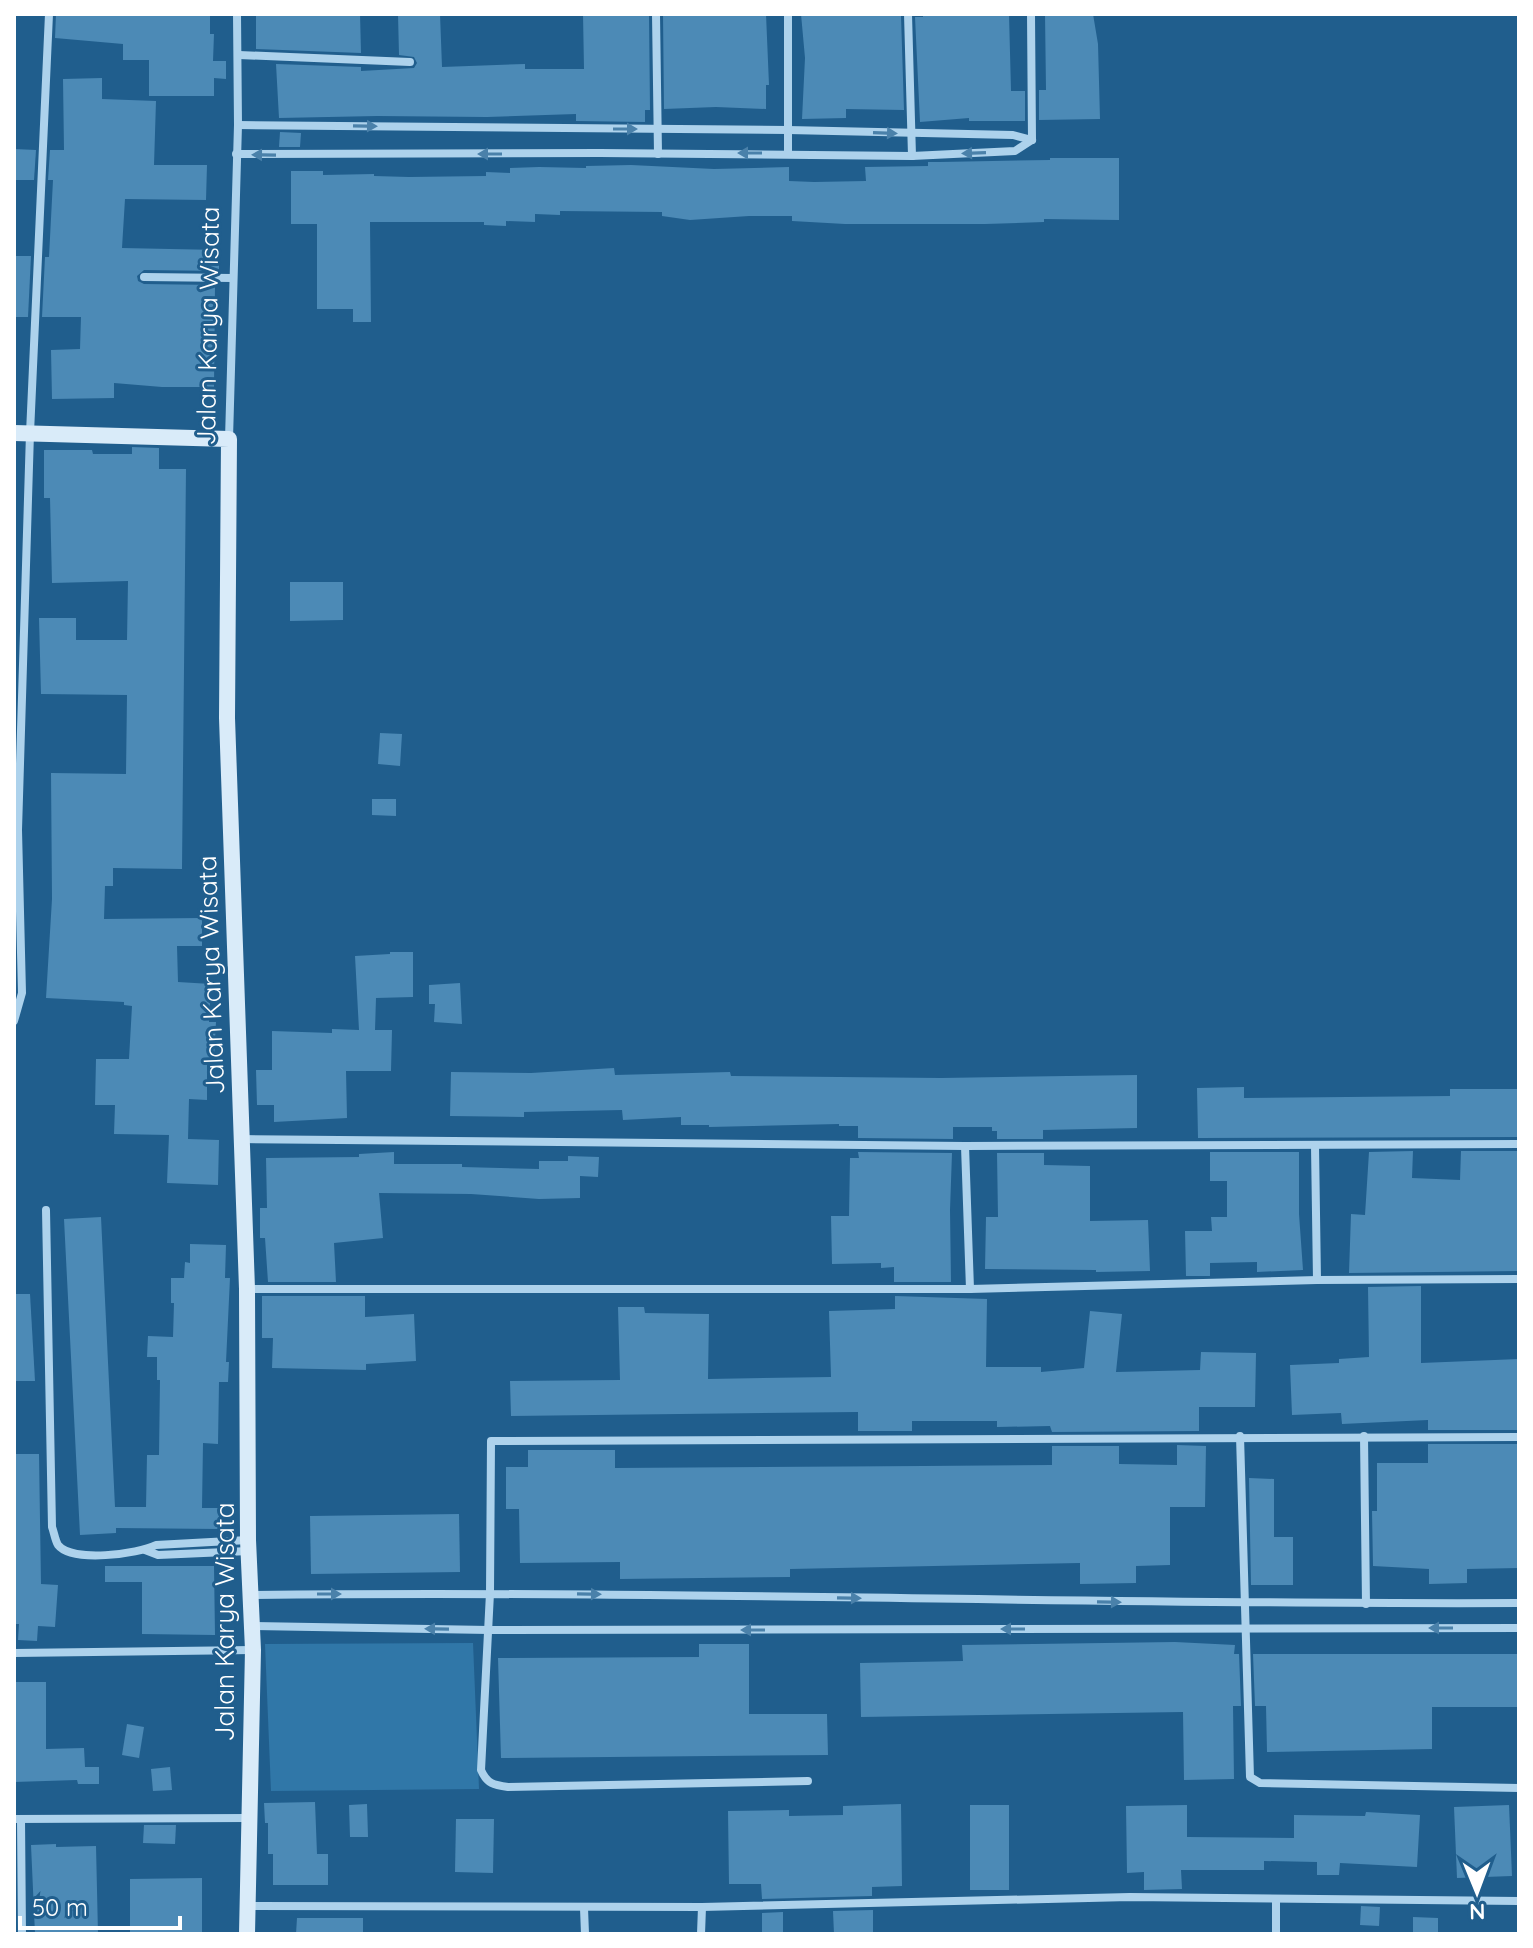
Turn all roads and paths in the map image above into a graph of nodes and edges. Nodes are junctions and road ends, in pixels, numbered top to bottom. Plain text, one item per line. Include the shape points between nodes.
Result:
1 (49, 14) edge
2 (237, 14) edge
3 (656, 14) edge
4 (788, 14) edge
5 (908, 14) edge
6 (1031, 14) edge
7 (239, 55) junction
8 (410, 62) dead end
9 (238, 125) junction
10 (657, 129) junction
11 (788, 130) junction
12 (911, 134) junction
13 (1032, 140) junction
14 (788, 153) junction
15 (236, 154) junction
16 (658, 154) junction
17 (912, 156) junction
18 (144, 277) dead end
19 (232, 278) junction
20 (22, 433) edge
21 (229, 439) junction
22 (14, 1021) edge
23 (241, 1139) junction
24 (1519, 1144) edge
25 (965, 1146) junction
26 (1315, 1146) junction
27 (46, 1210) dead end
28 (1519, 1279) edge
29 (1317, 1280) junction
30 (247, 1289) junction
31 (970, 1289) junction
32 (1240, 1436) junction
33 (1364, 1436) junction
34 (1519, 1437) edge
35 (248, 1545) junction
36 (490, 1593) junction
37 (251, 1595) junction
38 (1519, 1603) edge
39 (1244, 1604) junction
40 (1366, 1604) junction
41 (251, 1626) junction
42 (1519, 1628) edge
43 (1246, 1629) junction
44 (489, 1630) junction
45 (253, 1650) junction
46 (14, 1653) edge
47 (808, 1781) dead end
48 (1519, 1788) edge
49 (248, 1818) junction
50 (18, 1819) edge
51 (1276, 1899) junction
52 (1519, 1901) edge
53 (247, 1906) junction
54 (702, 1907) junction
55 (584, 1908) junction
56 (22, 1934) edge
57 (247, 1934) edge
58 (585, 1934) edge
59 (701, 1934) edge
60 (1276, 1934) edge

1 - 20 street
2 - 7 street, Jalan Karya Wisata
3 - 10 street
4 - 11 street
5 - 12 street
6 - 13 street
7 - 8 street
7 - 9 street, Jalan Karya Wisata
9 -> 10 street
9 - 15 street, Jalan Karya Wisata
10 - 11 street
10 - 16 street
11 -> 12 street
11 - 14 street
12 - 13 street via 1013,135
12 - 17 street
13 -> 17 street via 1015,151
14 -> 16 street
14 - 17 street
16 -> 15 street
15 - 19 street, Jalan Karya Wisata
18 - 19 street
19 - 21 street, Jalan Karya Wisata
20 - 21 street
20 - 22 street via 22,993
21 - 23 street, Jalan Karya Wisata via 227,718
23 - 25 street
23 - 30 street, Jalan Karya Wisata
24 - 26 street
25 - 26 street
25 - 31 street
26 - 29 street
27 - 35 street via 52,1527 59,1545 89,1555 145,1550 158,1555
28 - 29 street
29 - 31 street
30 - 31 street
30 - 35 street, Jalan Karya Wisata
32 - 33 street
32 - 36 street via 491,1441
32 - 39 street
33 - 34 street
33 - 40 street
35 - 37 street, Jalan Karya Wisata
37 -> 36 street
36 -> 39 street
36 - 44 street
37 - 41 street, Jalan Karya Wisata
38 - 40 street
39 - 40 street
39 - 43 street
44 -> 41 street
41 - 45 street, Jalan Karya Wisata
42 -> 43 street
43 -> 44 street
43 - 48 street via 1248,1764 1250,1777 1260,1783
44 - 47 street via 481,1770 494,1785
45 - 46 street
45 - 49 street, Jalan Karya Wisata
49 - 50 street
49 - 53 street, Jalan Karya Wisata
50 - 56 street
51 - 52 street
51 - 54 street via 1130,1897
51 - 60 street
53 - 55 street
53 - 57 street, Jalan Karya Wisata
54 - 55 street
54 - 59 street
55 - 58 street

